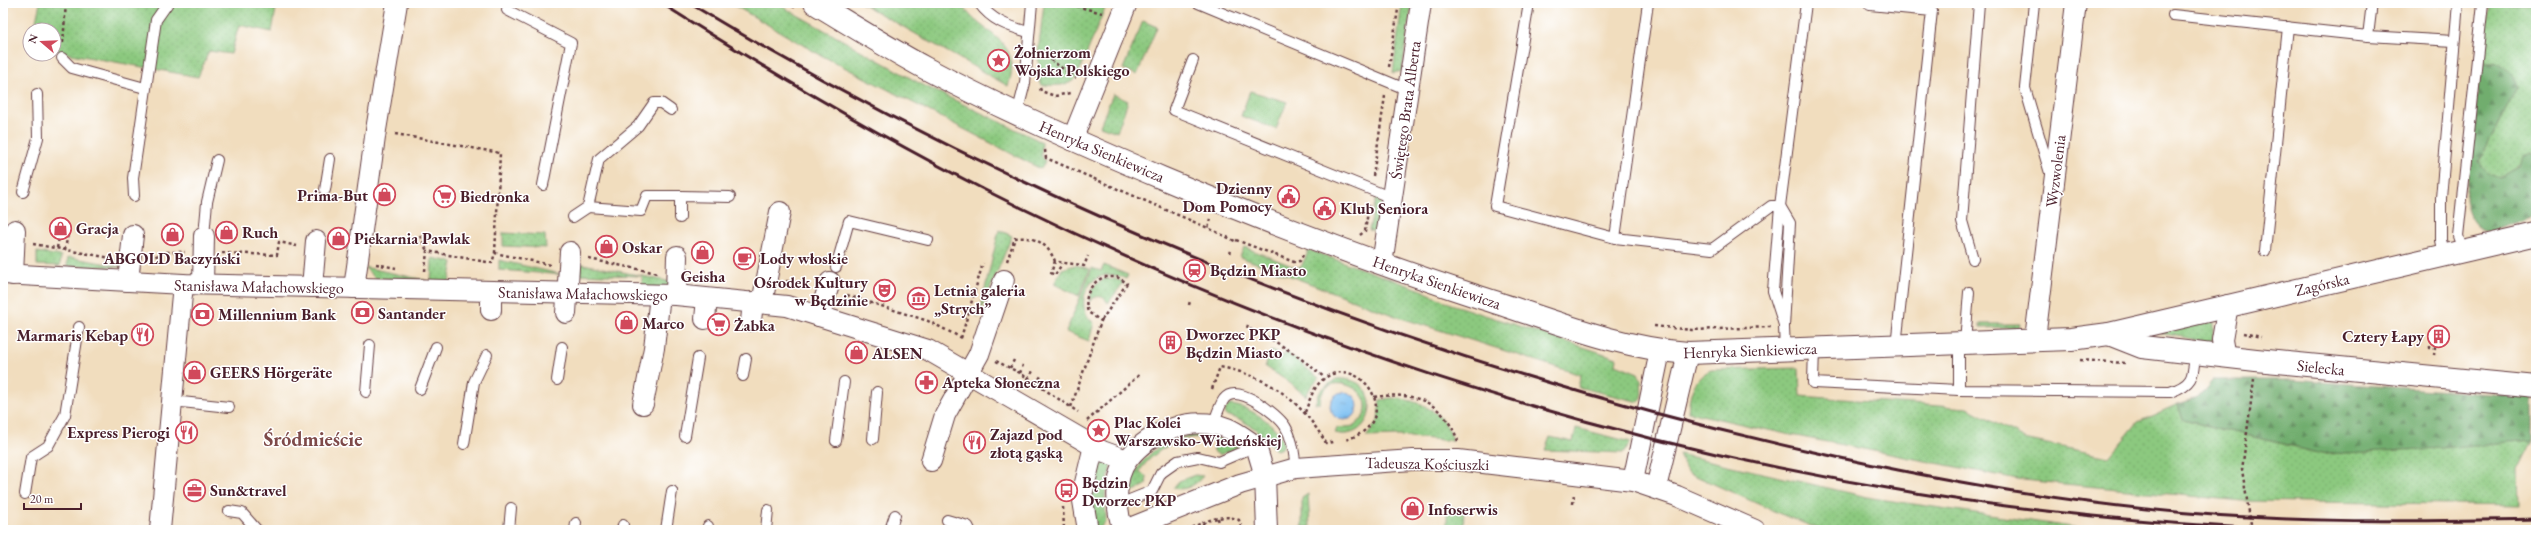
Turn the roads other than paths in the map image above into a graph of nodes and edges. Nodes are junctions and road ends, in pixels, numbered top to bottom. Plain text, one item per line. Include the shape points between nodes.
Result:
1 (168, 3) edge
2 (398, 3) edge
3 (815, 3) edge
4 (979, 3) edge
5 (1032, 3) edge
6 (1127, 3) edge
7 (1198, 3) edge
8 (1421, 3) edge
9 (1529, 3) edge
10 (1648, 3) edge
11 (1806, 3) edge
12 (1870, 3) edge
13 (1979, 3) edge
14 (2034, 3) edge
15 (2076, 3) edge
16 (2372, 3) edge
17 (2458, 3) edge
18 (2483, 3) edge
19 (507, 10) dead end
20 (2173, 15) dead end
21 (2288, 27) junction
22 (1028, 32) junction
23 (2368, 36) junction
24 (2454, 41) junction
25 (62, 58) road end
26 (1193, 60) dead end
27 (145, 88) junction
28 (1408, 90) junction
29 (37, 94) dead end
30 (671, 110) dead end
31 (1017, 114) junction
32 (1072, 140) junction
33 (330, 159) dead end
34 (217, 160) dead end
35 (543, 185) dead end
36 (2054, 185) junction
37 (325, 190) dead end
38 (23, 192) dead end
39 (134, 196) dead end
40 (680, 196) junction
41 (730, 197) dead end
42 (1392, 198) junction
43 (1780, 206) junction
44 (588, 208) junction
45 (780, 212) dead end
46 (573, 217) dead end
47 (680, 218) dead end
48 (15, 230) dead end
49 (2536, 234) edge
50 (132, 235) dead end
51 (204, 236) joint
52 (1615, 238) junction
53 (928, 240) dead end
54 (316, 241) dead end
55 (2265, 251) dead end
56 (570, 252) dead end
57 (2453, 253) junction
58 (676, 256) dead end
59 (1973, 259) dead end
60 (1382, 264) junction
61 (1005, 273) road end
62 (8, 274) edge
63 (833, 274) joint
64 (128, 281) junction
65 (183, 284) junction
66 (203, 284) junction
67 (312, 287) junction
68 (354, 288) junction
69 (1969, 292) dead end
70 (568, 293) junction
71 (668, 295) junction
72 (707, 299) junction
73 (2228, 305) junction
74 (755, 309) junction
75 (566, 313) dead end
76 (819, 316) junction
77 (705, 319) dead end
78 (79, 327) dead end
79 (2109, 334) junction
80 (2035, 339) junction
81 (1962, 343) junction
82 (370, 345) dead end
83 (1896, 346) junction
84 (436, 347) dead end
85 (562, 347) dead end
86 (1814, 348) junction
87 (1785, 349) junction
88 (1660, 351) junction
89 (1688, 353) junction
90 (2195, 353) junction
91 (487, 355) dead end
92 (2226, 356) junction
93 (698, 358) dead end
94 (746, 359) dead end
95 (970, 373) junction
96 (743, 376) dead end
97 (558, 380) dead end
98 (844, 382) dead end
99 (2536, 387) edge
100 (420, 389) dead end
101 (1959, 390) junction
102 (366, 392) dead end
103 (877, 392) dead end
104 (172, 401) junction
105 (644, 404) dead end
106 (229, 407) dead end
107 (1214, 425) junction
108 (685, 436) dead end
109 (872, 439) dead end
110 (836, 441) dead end
111 (464, 444) dead end
112 (1094, 446) junction
113 (1256, 446) junction
114 (1127, 460) junction
115 (931, 461) dead end
116 (1296, 468) junction
117 (1264, 476) junction
118 (1633, 481) junction
119 (1656, 488) junction
120 (672, 491) dead end
121 (26, 494) dead end
122 (1117, 505) junction
123 (511, 508) dead end
124 (768, 510) dead end
125 (229, 511) dead end
126 (895, 515) dead end
127 (947, 520) dead end
128 (160, 530) edge
129 (257, 530) edge
130 (509, 530) edge
131 (666, 530) edge
132 (766, 530) edge
133 (890, 530) edge
134 (970, 530) edge
135 (1088, 530) edge
136 (1124, 530) edge
137 (1267, 530) edge
138 (1755, 530) edge

1 - 27 lane via 156,20
2 - 68 street via 376,130
3 - 31 street, Henryka Sienkiewicza via 925,68
4 - 22 lane via 986,13 1002,24
5 - 22 lane
6 - 32 street
7 - 28 lane
8 - 28 street, Świętego Brata Alberta
9 - 52 lane via 1495,206
10 - 52 lane
11 - 43 lane
12 - 83 lane via 1932,11
13 - 59 lane via 1962,221
14 - 36 lane via 2025,88
15 - 36 street, Wyzwolenia
16 - 23 lane
17 - 24 lane
18 - 57 lane via 2458,236
19 - 35 lane via 571,43
20 - 21 lane
21 - 23 lane
21 - 55 lane
22 - 31 lane via 1025,83
23 - 24 lane
24 - 57 lane via 2441,240
25 - 27 lane via 72,68
26 - 42 lane via 1174,110
27 - 39 lane via 133,178
28 - 42 street, Świętego Brata Alberta
29 - 38 lane via 38,138
30 - 44 lane via 654,103 638,126 599,159
31 - 32 street, Henryka Sienkiewicza
32 - 60 street, Henryka Sienkiewicza
33 - 37 lane
34 - 51 lane via 207,202
36 - 80 street, Wyzwolenia
40 - 41 lane
40 - 44 lane via 646,196 642,211
40 - 47 lane
42 - 60 street, Świętego Brata Alberta
43 - 52 lane via 1771,206 1712,249
43 - 87 lane via 1773,290 1784,326
44 - 46 lane
45 - 74 street
48 - 62 street
49 - 57 street, Zagórska
50 - 64 street
51 - 66 street
53 - 63 lane via 849,221
54 - 67 street
56 - 70 street
57 - 73 street, Zagórska
58 - 71 street
60 - 88 street, Henryka Sienkiewicza via 1623,343
61 - 95 street via 979,354
62 - 64 street, Stanisława Małachowskiego via 82,286
63 - 76 street
64 - 65 street, Stanisława Małachowskiego
65 - 66 street, Stanisława Małachowskiego
65 - 104 street
66 - 67 street, Stanisława Małachowskiego
67 - 68 street, Stanisława Małachowskiego
68 - 70 street, Stanisława Małachowskiego via 374,296 445,299 491,300
69 - 81 lane
70 - 71 street, Stanisława Małachowskiego
70 - 75 street
71 - 72 street, Stanisława Małachowskiego
71 - 105 street via 654,348
72 - 74 street, Stanisława Małachowskiego
72 - 77 street
73 - 79 street, Zagórska
73 - 92 street via 2222,340
74 - 76 street, Stanisława Małachowskiego via 787,306
76 - 95 street, Stanisława Małachowskiego via 852,335 890,347 928,350
78 - 121 lane via 65,415 48,446 31,458
79 - 80 street, Henryka Sienkiewicza via 2071,339
79 - 90 street, Sielecka via 2142,347
80 - 81 street, Henryka Sienkiewicza
81 - 83 street, Henryka Sienkiewicza
81 - 101 lane
82 - 102 lane
83 - 86 street, Henryka Sienkiewicza
84 - 100 lane
85 - 97 lane
86 - 87 street, Henryka Sienkiewicza
86 - 101 lane via 1813,383
87 - 89 street, Henryka Sienkiewicza
88 - 89 street, Henryka Sienkiewicza
88 - 118 street
89 - 119 street
90 - 92 street, Sielecka
90 - 101 lane via 2193,378 2183,388 2170,392
91 - 111 lane via 474,382
92 - 99 street, Sielecka
93 - 108 lane
94 - 96 lane
95 - 112 street, Stanisława Małachowskiego
95 - 115 street via 945,414
98 - 110 lane
103 - 109 lane
104 - 106 lane
104 - 128 street via 168,506
107 - 113 street via 1228,428
107 - 114 street via 1197,423 1176,427 1150,438
107 - 116 lane via 1224,398 1232,394 1243,395 1266,408 1285,426 1293,443
112 - 114 street, Stanisława Małachowskiego
112 - 135 street via 1082,495
113 - 117 street
113 - 122 lane via 1219,462 1198,457 1178,461 1161,473 1152,491
114 - 122 street via 1119,480
116 - 117 street, Tadeusza Kościuszki
116 - 118 street, Tadeusza Kościuszki via 1358,462 1458,460
117 - 136 street, Tadeusza Kościuszki
117 - 137 street
118 - 119 street, Tadeusza Kościuszki
119 - 138 street, Tadeusza Kościuszki
120 - 131 lane
122 - 136 street
123 - 130 lane
124 - 132 lane
125 - 129 lane via 242,513
126 - 133 lane
127 - 134 lane via 968,526

